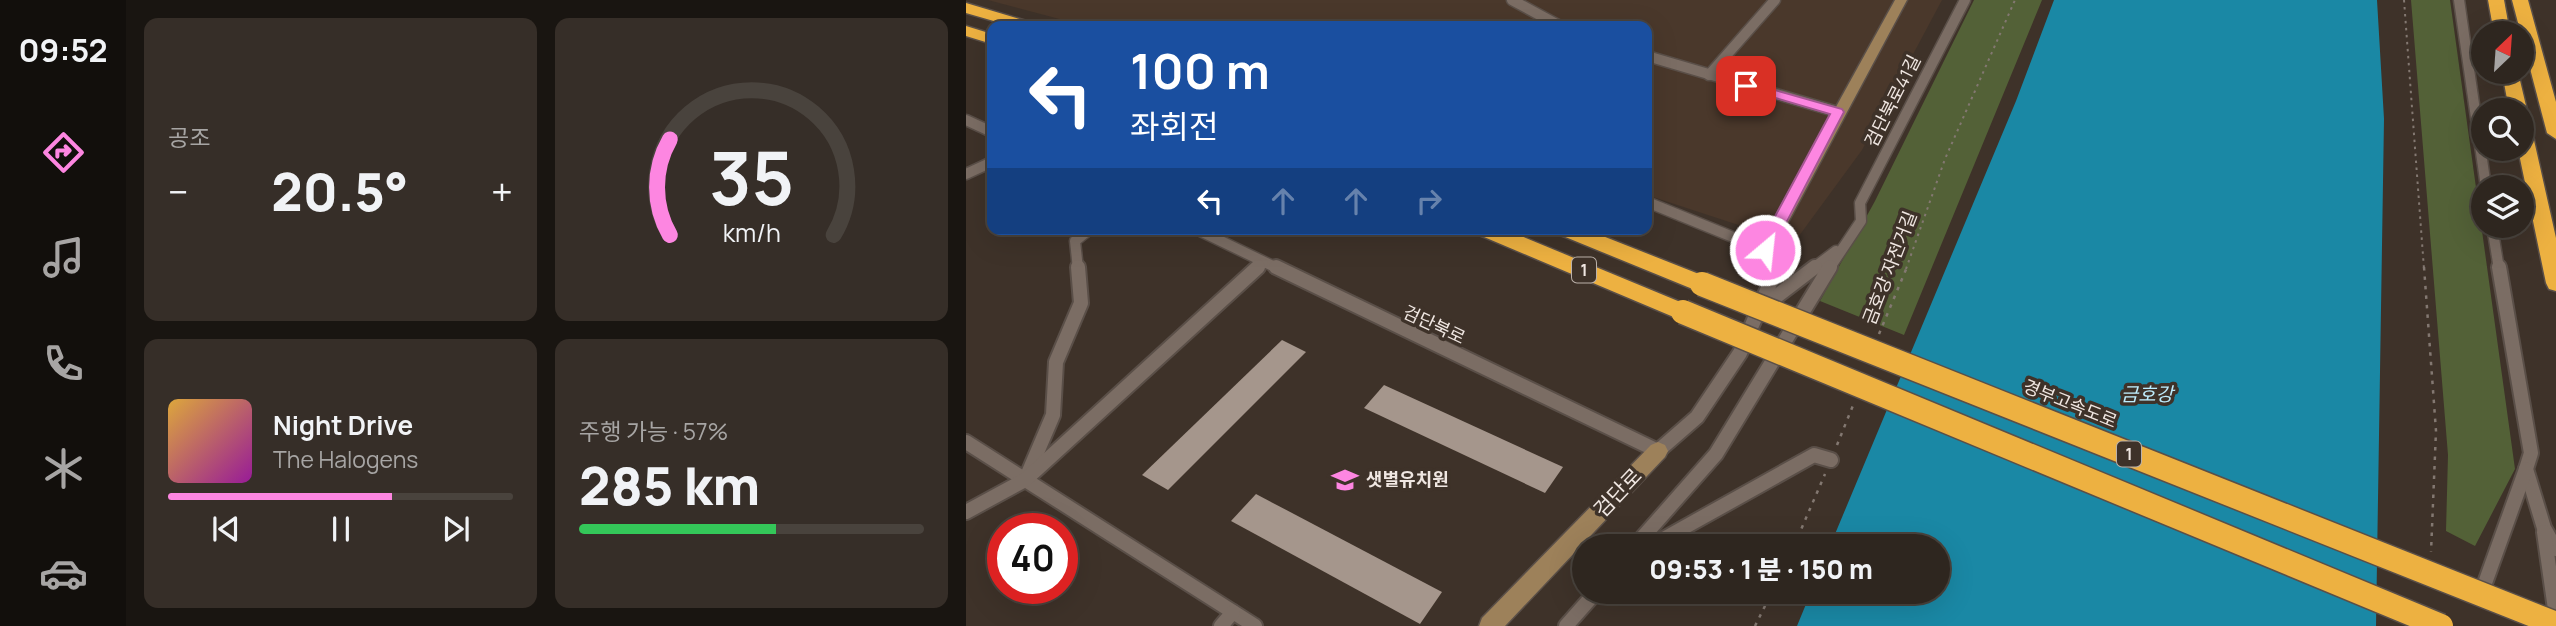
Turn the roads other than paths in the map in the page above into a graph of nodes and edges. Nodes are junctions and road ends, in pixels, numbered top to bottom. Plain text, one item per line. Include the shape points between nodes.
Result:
1 (1512, 0) edge
2 (1775, 0) edge
3 (1901, 0) edge
4 (1965, 0) edge
5 (2459, 0) edge
6 (2496, 0) edge
7 (2521, 3) edge
8 (966, 8) edge
9 (1010, 21) edge
10 (1551, 21) edge
11 (2500, 21) edge
12 (966, 31) edge
13 (987, 37) edge
14 (1652, 58) edge
15 (2556, 69) edge
16 (1709, 75) junction
17 (2548, 78) edge
18 (2556, 100) edge
19 (1838, 112) junction
20 (2556, 112) edge
21 (966, 120) edge
22 (987, 130) edge
23 (2556, 133) edge
24 (2529, 161) edge
25 (987, 164) edge
26 (966, 174) edge
27 (2484, 175) edge
28 (1652, 204) edge
29 (1082, 235) edge
30 (1208, 235) edge
31 (1498, 235) edge
32 (1580, 235) edge
33 (2494, 238) edge
34 (1842, 247) junction
35 (1765, 250) junction
36 (1263, 263) junction
37 (2556, 283) edge
38 (1758, 311) junction
39 (966, 442) edge
40 (1658, 451) junction
41 (1830, 460) road end
42 (2526, 469) junction
43 (1025, 480) junction
44 (966, 512) edge
45 (2544, 528) junction
46 (1646, 534) edge
47 (1672, 534) edge
48 (2556, 549) edge
49 (2430, 584) road end
50 (1585, 604) edge
51 (1233, 612) junction
52 (2556, 615) edge
53 (2556, 624) edge
54 (1221, 626) edge
55 (1255, 626) edge
56 (1490, 626) edge
57 (1566, 626) edge
58 (2441, 626) edge

1 - 10 street
2 - 16 street
3 - 19 street
4 - 34 street, 검단북로41길 via 1860,203 1861,221
5 - 27 street
6 - 11 highway
7 - 15 highway via 2542,57
7 - 17 highway
8 - 9 highway
12 - 13 highway
14 - 16 street
16 - 19 street
17 - 23 highway
18 - 20 highway
19 - 35 street
21 - 22 street
24 - 37 highway
25 - 26 street
28 - 35 street
29 - 43 street via 1075,241 1081,303 1056,362 1053,415
30 - 36 street, 검단북로
31 - 58 highway, 1, bridge
32 - 53 highway, 경부고속도로 / 1, bridge
33 - 42 street via 2530,453
34 - 38 street
34 - 46 street via 1716,454
35 - 38 street via 1782,257
36 - 40 street, 검단북로
36 - 43 street
38 - 40 street via 1740,353 1698,417
39 - 43 street
40 - 56 street, 검단로
41 - 47 street via 1814,455
42 - 45 street
42 - 49 street via 2478,602
43 - 44 street
43 - 51 street
45 - 48 street
45 - 52 street
50 - 57 street
51 - 54 street
51 - 55 street

